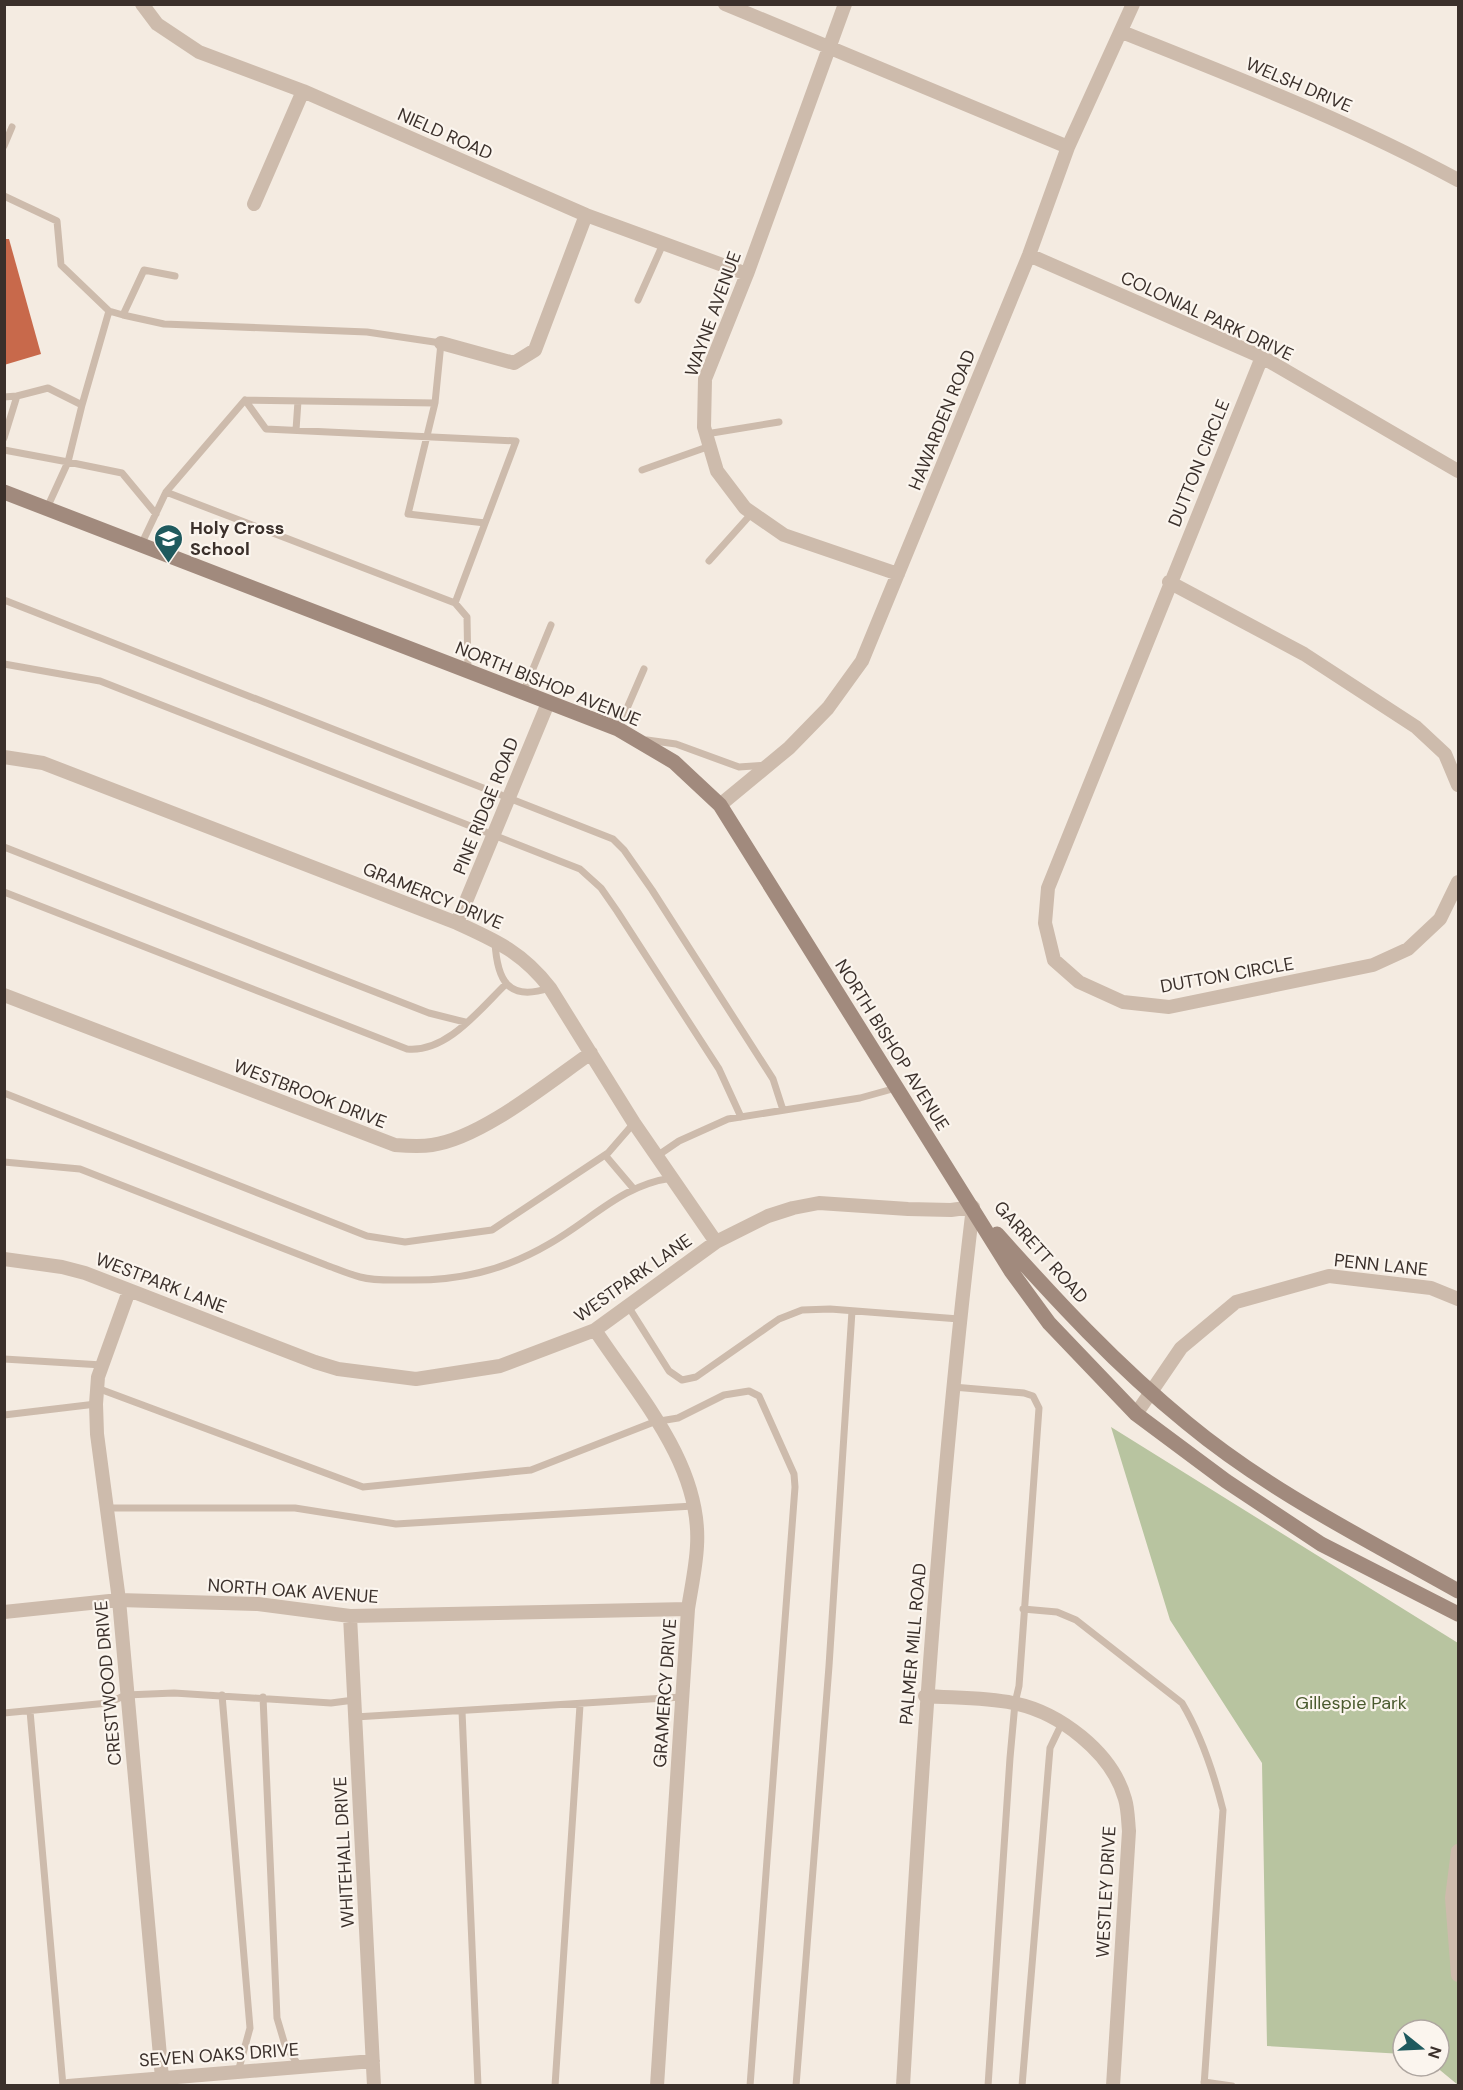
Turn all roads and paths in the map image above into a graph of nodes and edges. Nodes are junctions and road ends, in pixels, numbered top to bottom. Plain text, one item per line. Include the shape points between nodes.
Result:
1 (142, 4) edge
2 (725, 4) edge
3 (844, 4) edge
4 (1132, 4) edge
5 (1122, 32) junction
6 (826, 49) junction
7 (303, 91) junction
8 (12, 127) dead end
9 (4, 146) edge
10 (1068, 147) junction
11 (1458, 180) edge
12 (4, 196) edge
13 (254, 204) dead end
14 (586, 215) junction
15 (663, 244) junction
16 (1029, 255) junction
17 (747, 274) junction
18 (175, 276) dead end
19 (638, 300) dead end
20 (109, 311) junction
21 (123, 315) junction
22 (441, 343) junction
23 (1262, 357) junction
24 (17, 396) junction
25 (4, 397) edge
26 (245, 400) junction
27 (298, 401) junction
28 (435, 403) junction
29 (82, 405) junction
30 (779, 422) dead end
31 (296, 430) junction
32 (4, 438) edge
33 (426, 439) junction
34 (708, 440) junction
35 (4, 450) edge
36 (68, 462) junction
37 (642, 470) dead end
38 (1458, 471) edge
39 (4, 492) edge
40 (166, 492) junction
41 (46, 508) junction
42 (752, 513) junction
43 (156, 514) junction
44 (484, 524) junction
45 (141, 545) junction
46 (709, 561) dead end
47 (898, 574) junction
48 (1169, 582) junction
49 (4, 600) edge
50 (455, 603) junction
51 (551, 625) dead end
52 (4, 664) edge
53 (644, 669) dead end
54 (468, 672) junction
55 (523, 693) junction
56 (548, 703) junction
57 (618, 729) junction
58 (634, 739) junction
59 (4, 757) edge
60 (768, 765) junction
61 (1458, 785) edge
62 (508, 799) junction
63 (720, 805) junction
64 (493, 836) junction
65 (4, 847) edge
66 (1458, 882) edge
67 (4, 892) edge
68 (457, 923) junction
69 (495, 940) junction
70 (506, 984) junction
71 (550, 988) junction
72 (4, 995) edge
73 (465, 1022) junction
74 (591, 1053) junction
75 (896, 1088) junction
76 (4, 1093) edge
77 (783, 1110) junction
78 (741, 1117) junction
79 (634, 1123) junction
80 (605, 1155) junction
81 (657, 1156) junction
82 (4, 1162) edge
83 (672, 1178) junction
84 (633, 1188) junction
85 (973, 1207) junction
86 (716, 1242) junction
87 (4, 1259) edge
88 (129, 1291) junction
89 (1458, 1299) edge
90 (628, 1306) junction
91 (852, 1311) junction
92 (959, 1319) junction
93 (595, 1330) junction
94 (4, 1359) edge
95 (102, 1365) junction
96 (953, 1387) junction
97 (97, 1388) junction
98 (1150, 1391) junction
99 (96, 1404) junction
100 (1136, 1414) junction
101 (4, 1415) edge
102 (656, 1422) junction
103 (693, 1506) junction
104 (107, 1508) junction
105 (1458, 1590) edge
106 (118, 1600) junction
107 (1023, 1609) junction
108 (688, 1610) junction
109 (4, 1612) edge
110 (1458, 1614) edge
111 (350, 1616) junction
112 (126, 1695) junction
113 (222, 1695) junction
114 (925, 1696) junction
115 (263, 1697) junction
116 (682, 1697) junction
117 (354, 1700) junction
118 (1015, 1703) junction
119 (580, 1705) junction
120 (30, 1711) junction
121 (462, 1711) junction
122 (4, 1713) edge
123 (355, 1717) junction
124 (1062, 1723) junction
125 (1458, 1851) edge
126 (1458, 1975) edge
127 (373, 2061) junction
128 (300, 2067) junction
129 (238, 2072) junction
130 (163, 2082) edge
131 (1204, 2084) edge
132 (65, 2085) edge
133 (374, 2085) edge
134 (478, 2085) edge
135 (555, 2085) edge
136 (657, 2085) edge
137 (750, 2085) edge
138 (796, 2085) edge
139 (903, 2085) edge
140 (988, 2085) edge
141 (1022, 2085) edge
142 (1113, 2085) edge
143 (1232, 2085) edge

1 - 7 street, NIELD ROAD via 157,24 200,52
2 - 6 street
3 - 6 street, WAYNE AVENUE
4 - 5 street, HAWARDEN ROAD
5 - 10 street, HAWARDEN ROAD
5 - 11 street, WELSH DRIVE via 1319,110
6 - 10 street
6 - 17 street, WAYNE AVENUE
7 - 13 street
7 - 14 street, NIELD ROAD
8 - 9 lane
10 - 16 street, HAWARDEN ROAD
12 - 20 lane via 57,221 61,265
14 - 15 street, NIELD ROAD
14 - 22 street via 535,350 514,363
15 - 17 street, NIELD ROAD
15 - 19 lane
16 - 23 street, COLONIAL PARK DRIVE
16 - 47 street, HAWARDEN ROAD
17 - 34 street, WAYNE AVENUE via 705,379 704,427
18 - 21 lane via 144,270
20 - 21 lane
20 - 29 lane
21 - 22 lane via 164,324 367,332
22 - 28 lane
23 - 38 street, COLONIAL PARK DRIVE
23 - 48 street, DUTTON CIRCLE
24 - 25 lane
24 - 29 lane via 48,388
24 - 32 lane
26 - 27 lane
26 - 31 lane via 266,429
26 - 40 lane
27 - 28 lane
27 - 31 lane
28 - 33 lane
29 - 36 lane
30 - 34 lane
31 - 33 lane
33 - 44 lane via 408,514
33 - 44 lane via 516,441
34 - 37 lane
34 - 42 street, WAYNE AVENUE via 717,471
35 - 36 lane
36 - 41 lane
36 - 43 lane via 122,473
39 - 41 main road, NORTH BISHOP AVENUE
40 - 43 lane
40 - 50 lane
41 - 45 main road, NORTH BISHOP AVENUE
42 - 46 lane
42 - 47 street, WAYNE AVENUE via 784,535
43 - 45 lane
44 - 50 lane
45 - 54 main road, NORTH BISHOP AVENUE
47 - 60 street, HAWARDEN ROAD via 862,661 828,708
48 - 61 street via 1304,654 1416,727 1445,754
48 - 66 street, DUTTON CIRCLE via 1048,888 1045,923 1054,960 1079,982 1123,1002 1169,1007 1373,965 1408,949 1440,919
49 - 62 lane
50 - 54 lane via 467,617
51 - 55 lane
52 - 64 lane via 100,681
53 - 57 lane
54 - 55 main road, NORTH BISHOP AVENUE
55 - 56 main road, NORTH BISHOP AVENUE
56 - 57 main road, NORTH BISHOP AVENUE
56 - 62 street, PINE RIDGE ROAD
57 - 58 main road, NORTH BISHOP AVENUE
58 - 60 lane via 676,744 739,767
58 - 63 main road, NORTH BISHOP AVENUE via 674,762
59 - 68 street, GRAMERCY DRIVE via 43,763
60 - 63 street, HAWARDEN ROAD
62 - 64 street, PINE RIDGE ROAD
62 - 77 lane via 599,832 624,850 772,1079
63 - 75 main road, NORTH BISHOP AVENUE
64 - 68 street, PINE RIDGE ROAD
64 - 78 lane via 567,862 602,888 718,1069
65 - 73 lane via 429,1013
67 - 73 lane via 407,1049 430,1047
68 - 69 street, GRAMERCY DRIVE
69 - 70 lane via 500,974
69 - 71 street, GRAMERCY DRIVE via 534,967
70 - 71 lane via 521,993
70 - 73 lane
71 - 74 street, GRAMERCY DRIVE
72 - 74 street, WESTBROOK DRIVE via 395,1145 433,1145 483,1126
74 - 79 street, GRAMERCY DRIVE
75 - 77 lane
75 - 85 main road, NORTH BISHOP AVENUE
76 - 80 lane via 367,1236 405,1242 492,1230
77 - 78 lane
78 - 81 lane via 703,1129
79 - 80 lane
79 - 81 street, GRAMERCY DRIVE
80 - 84 lane
81 - 83 street, GRAMERCY DRIVE
82 - 84 lane via 80,1169 326,1265 380,1280 443,1281 484,1273 549,1244
83 - 84 lane
83 - 86 street, GRAMERCY DRIVE
85 - 86 street, WESTPARK LANE via 908,1209 819,1203 768,1216
85 - 92 street, PALMER MILL ROAD
85 - 98 main road, GARRETT ROAD via 1107,1354
85 - 100 main road, GARRETT ROAD via 1011,1271 1049,1323
86 - 90 street, WESTPARK LANE
87 - 88 street, WESTPARK LANE via 62,1267
88 - 93 street, WESTPARK LANE via 315,1362 338,1369 416,1379 500,1366
88 - 95 street, CRESTWOOD DRIVE
89 - 98 street, PENN LANE via 1431,1288 1329,1276 1236,1302 1181,1348
90 - 91 lane via 669,1371 682,1380 696,1377 779,1319 802,1310
90 - 93 street, WESTPARK LANE
91 - 92 lane
91 - 138 lane
92 - 96 street, PALMER MILL ROAD
93 - 102 street, GRAMERCY DRIVE
94 - 95 lane
95 - 97 street, CRESTWOOD DRIVE
96 - 107 lane via 1024,1393 1038,1401
96 - 114 street, PALMER MILL ROAD
97 - 99 street, CRESTWOOD DRIVE
97 - 102 lane via 363,1487 531,1470
98 - 100 street, PENN LANE
98 - 105 main road, GARRETT ROAD via 1188,1425 1264,1479
99 - 101 lane
99 - 104 street, CRESTWOOD DRIVE
100 - 110 main road, GARRETT ROAD via 1226,1481 1321,1544
102 - 103 street, GRAMERCY DRIVE via 679,1458
102 - 137 lane via 678,1418 724,1395 749,1391 759,1396 765,1406 794,1474
103 - 104 lane via 396,1524 295,1508
103 - 108 street, GRAMERCY DRIVE via 697,1544
104 - 106 street, CRESTWOOD DRIVE
106 - 109 street, NORTH OAK AVENUE
106 - 111 street, NORTH OAK AVENUE via 258,1604
106 - 112 street, CRESTWOOD DRIVE
107 - 118 lane
107 - 131 lane via 1058,1612 1082,1624 1182,1703 1218,1788 1223,1810
108 - 111 street, NORTH OAK AVENUE
108 - 116 street, GRAMERCY DRIVE
111 - 117 street, WHITEHALL DRIVE
112 - 113 lane
112 - 120 lane via 108,1703
112 - 130 street, CRESTWOOD DRIVE
113 - 115 lane
113 - 129 lane via 250,2028
114 - 118 street, WESTLEY DRIVE
114 - 139 street, PALMER MILL ROAD
115 - 117 lane via 331,1703
115 - 128 lane via 277,2018 279,2032
116 - 119 lane
116 - 136 street, GRAMERCY DRIVE
117 - 123 street, WHITEHALL DRIVE
118 - 124 street, WESTLEY DRIVE
118 - 140 lane
119 - 121 lane
119 - 135 lane
120 - 122 lane
120 - 132 lane
121 - 123 lane
121 - 134 lane
123 - 127 street, WHITEHALL DRIVE
124 - 141 lane via 1050,1748
124 - 142 street, WESTLEY DRIVE via 1098,1753 1125,1798 1129,1831
125 - 126 street via 1452,1898
127 - 128 street, SEVEN OAKS DRIVE
127 - 133 street, WHITEHALL DRIVE
128 - 129 street, SEVEN OAKS DRIVE
129 - 130 street, SEVEN OAKS DRIVE
130 - 132 street, SEVEN OAKS DRIVE
131 - 143 lane

